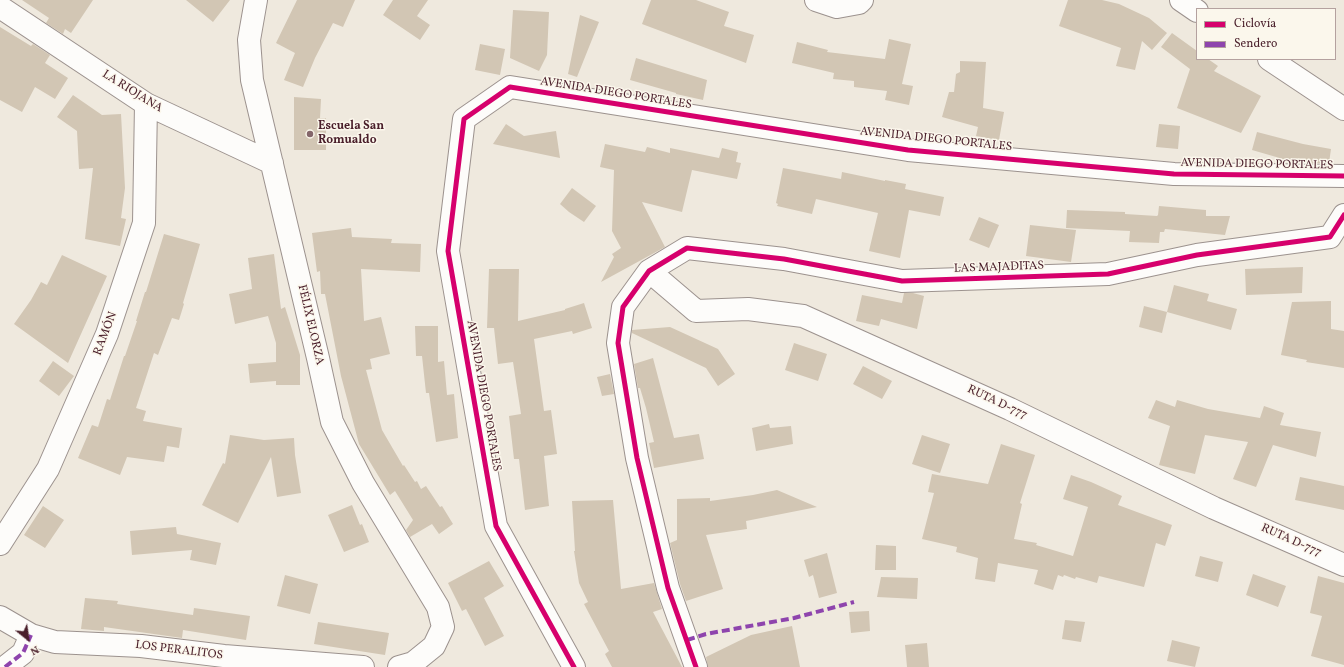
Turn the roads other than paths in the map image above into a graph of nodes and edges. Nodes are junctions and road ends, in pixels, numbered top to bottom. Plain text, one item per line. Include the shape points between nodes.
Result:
1 (256, 0) edge
2 (816, 0) edge
3 (862, 0) edge
4 (1181, 0) edge
5 (0, 7) edge
6 (1196, 10) edge
7 (1270, 60) edge
8 (146, 104) junction
9 (1344, 109) edge
10 (272, 163) junction
11 (1344, 176) edge
12 (1344, 216) edge
13 (649, 271) junction
14 (0, 544) edge
15 (1344, 565) edge
16 (0, 617) edge
17 (31, 635) junction
18 (5, 667) edge
19 (363, 667) edge
20 (399, 667) edge
21 (574, 667) edge
22 (696, 667) edge

1 - 10 street, FÉLIX ELORZA via 249,40 252,80
2 - 3 street via 837,7 859,4
4 - 6 street
5 - 8 street, LA RIOJANA
7 - 9 street
8 - 10 street, LA RIOJANA
8 - 14 street, RAMÓN via 144,223 108,334 48,469
10 - 20 street, FÉLIX ELORZA via 332,422 363,483 438,608 443,627 434,646 413,663
11 - 21 street, AVENIDA DIEGO PORTALES via 1174,174 908,150 510,87 464,119 448,251 496,526
12 - 13 street, LAS MAJADITAS via 1330,237 1197,255 1108,274 902,281 784,259 686,248
13 - 15 street, RUTA D-777 via 696,311 748,309 804,316 1010,408 1214,508
13 - 22 street via 623,307 618,343 637,458 666,581
16 - 17 street, LOS PERALITOS
17 - 18 street via 23,653
17 - 19 street, LOS PERALITOS via 55,642 141,646 224,656

